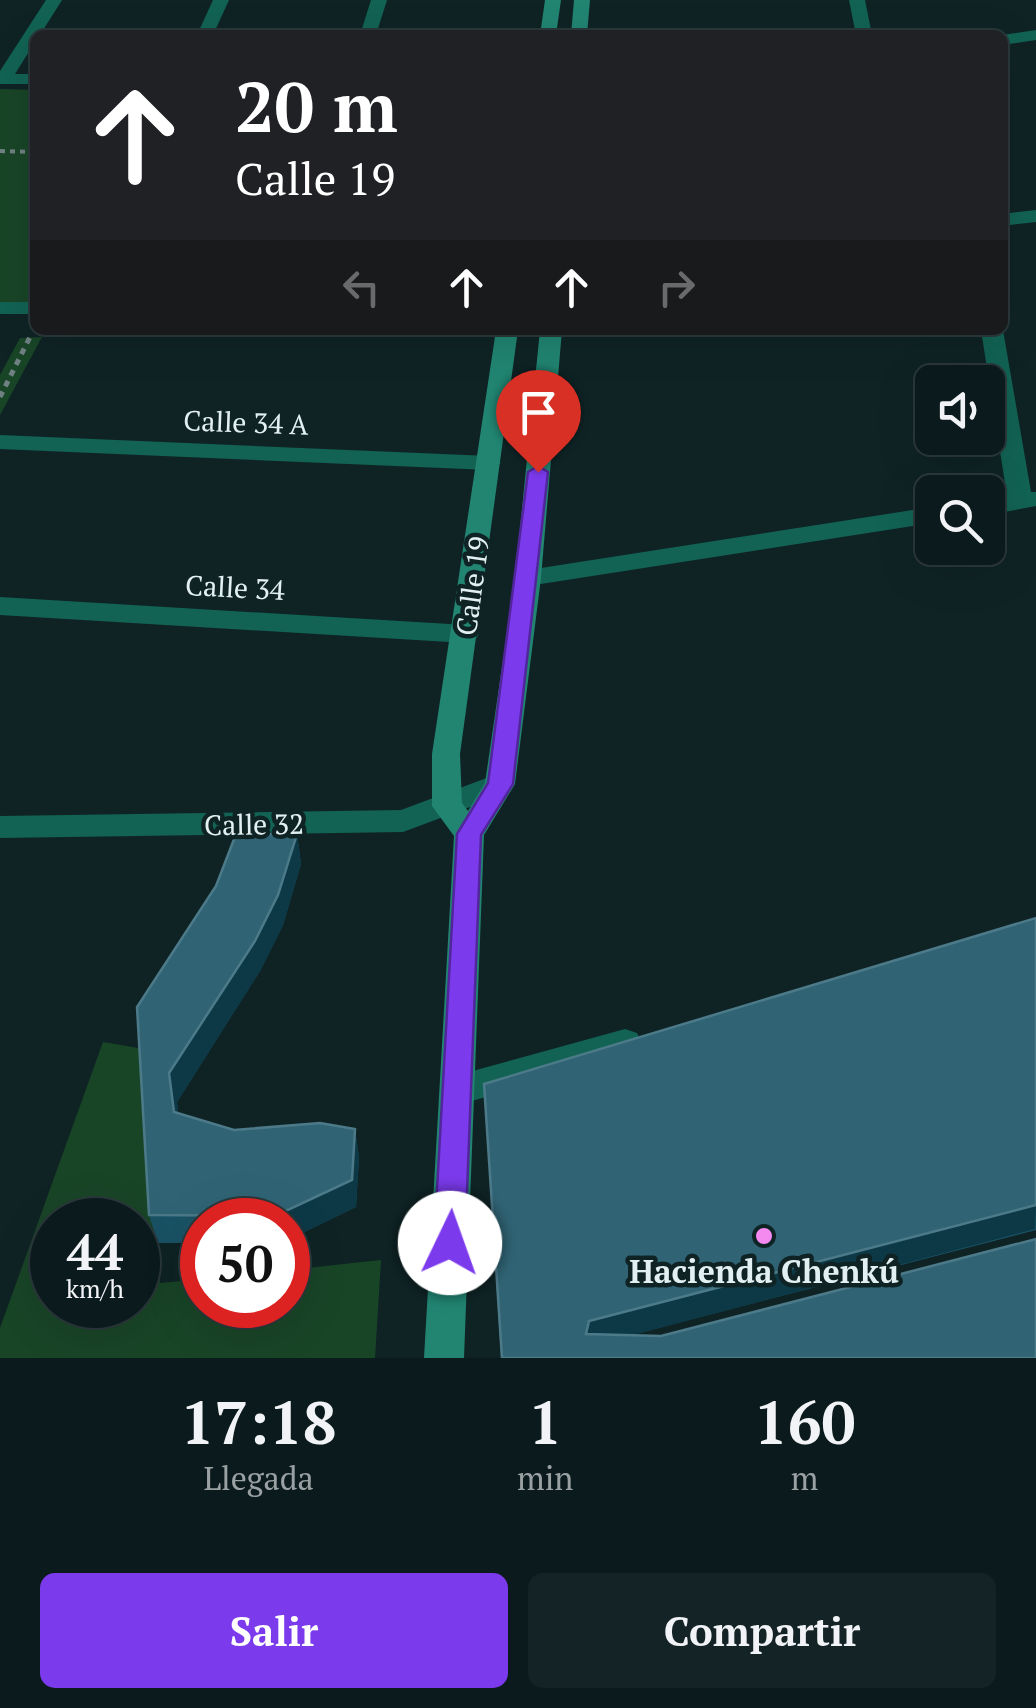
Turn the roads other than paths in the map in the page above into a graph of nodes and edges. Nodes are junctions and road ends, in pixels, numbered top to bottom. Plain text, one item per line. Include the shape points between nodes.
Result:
1 (54, 0) edge
2 (221, 0) edge
3 (379, 0) edge
4 (553, 0) edge
5 (582, 0) edge
6 (858, 0) edge
7 (34, 30) edge
8 (207, 30) edge
9 (370, 30) edge
10 (549, 30) edge
11 (579, 30) edge
12 (863, 30) edge
13 (1036, 35) edge
14 (30, 36) edge
15 (1008, 39) edge
16 (1, 79) edge
17 (30, 80) edge
18 (1036, 216) edge
19 (1008, 219) edge
20 (0, 308) edge
21 (30, 308) edge
22 (507, 335) edge
23 (551, 335) edge
24 (993, 335) edge
25 (0, 442) edge
26 (490, 463) junction
27 (1028, 500) edge
28 (915, 519) edge
29 (528, 578) junction
30 (0, 606) edge
31 (466, 634) junction
32 (500, 784) junction
33 (446, 806) junction
34 (0, 827) edge
35 (469, 834) junction
36 (663, 1032) edge
37 (458, 1090) junction
38 (444, 1358) edge

1 - 7 street
2 - 8 street
3 - 9 street
4 - 10 main road
5 - 11 main road
6 - 12 street
13 - 15 street
14 - 16 street
16 - 17 street
18 - 19 street
20 - 21 street
22 - 26 main road, Calle 19
23 - 29 main road, Calle 19
24 - 27 street
25 - 26 street, Calle 34 A
26 - 31 main road, Calle 19
28 - 29 street
29 - 32 main road, Calle 19
30 - 31 street, Calle 34
31 - 33 main road, Calle 19 via 446,754
32 - 33 street, Calle 32
32 - 35 main road, Calle 19
33 - 34 street, Calle 32 via 403,821
33 - 35 main road
35 - 37 main road, Calle 19
36 - 37 street
37 - 38 main road, Calle 19

